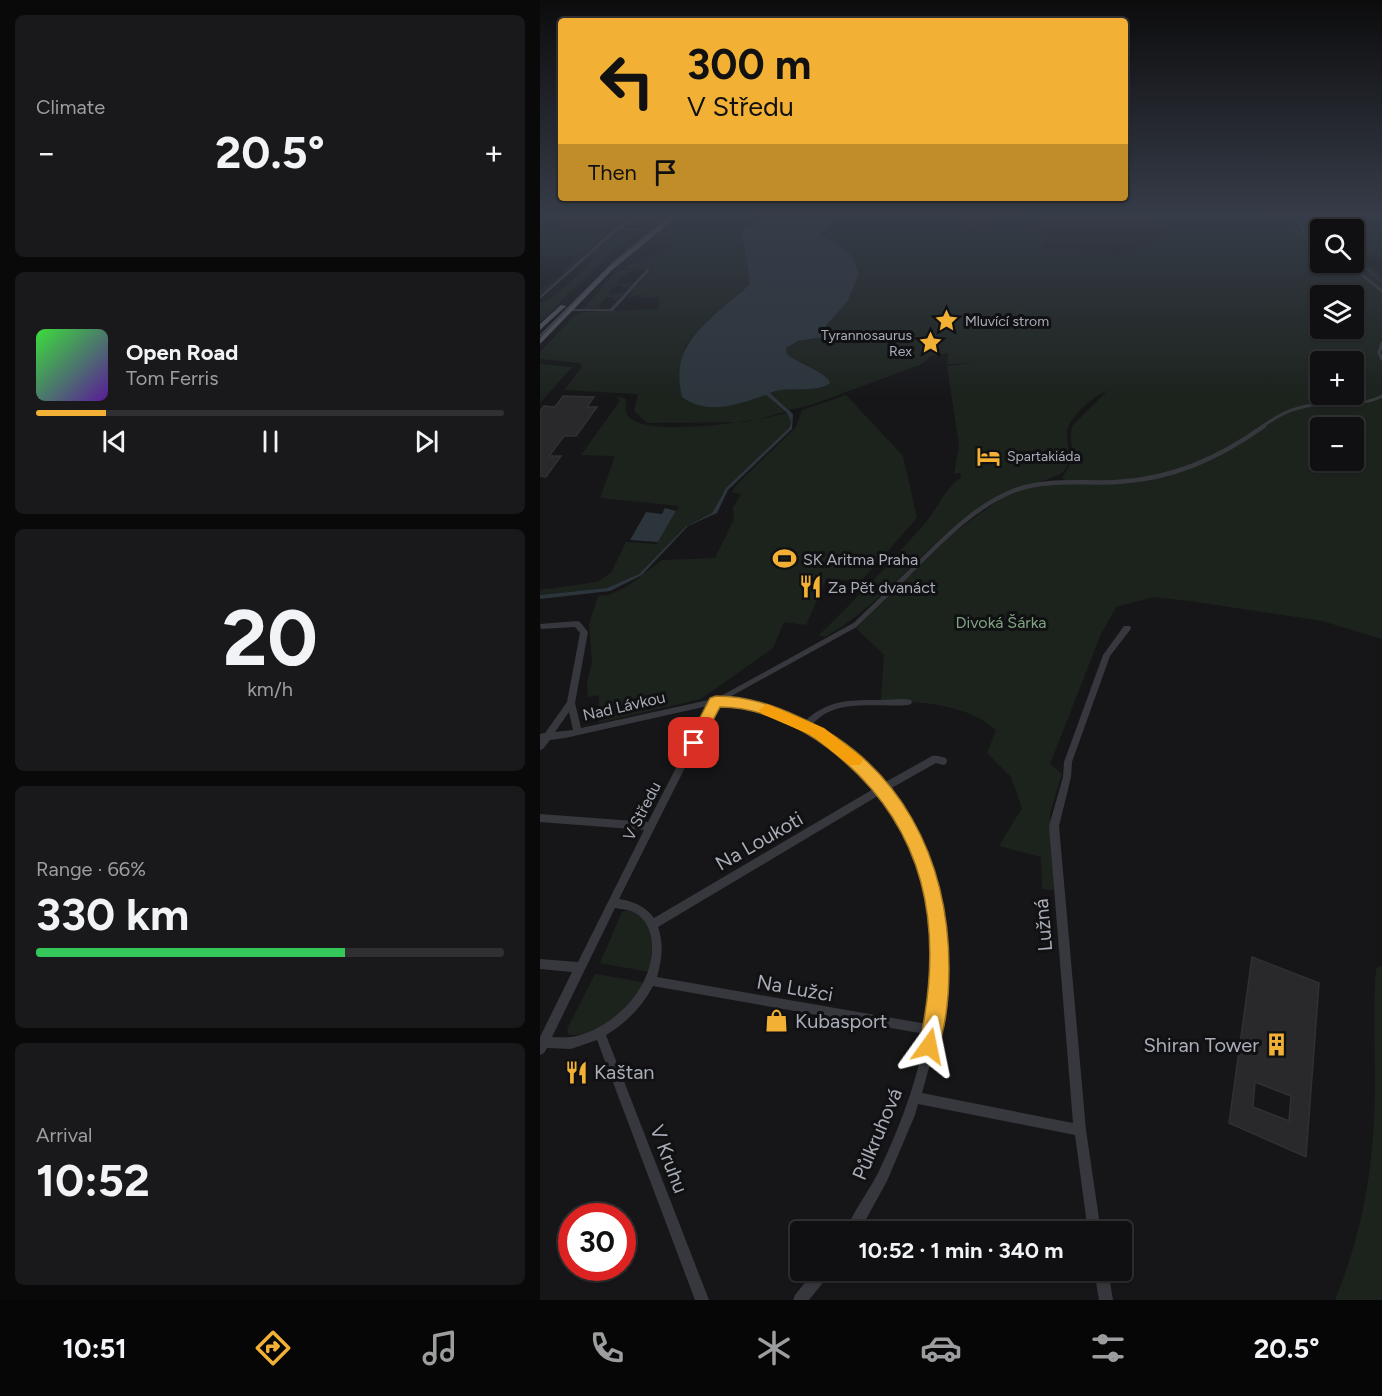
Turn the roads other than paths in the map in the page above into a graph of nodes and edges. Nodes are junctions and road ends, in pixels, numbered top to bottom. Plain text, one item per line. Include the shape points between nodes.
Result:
1 (563, 277) edge
2 (592, 277) edge
3 (603, 277) edge
4 (642, 277) edge
5 (1364, 277) edge
6 (1382, 291) edge
7 (540, 298) edge
8 (570, 310) junction
9 (540, 328) edge
10 (540, 342) edge
11 (1382, 343) edge
12 (1382, 359) edge
13 (1382, 396) edge
14 (541, 626) edge
15 (1127, 628) dead end
16 (716, 702) junction
17 (908, 702) dead end
18 (571, 703) junction
19 (806, 725) junction
20 (578, 732) junction
21 (545, 737) edge
22 (540, 747) edge
23 (943, 760) dead end
24 (884, 789) junction
25 (540, 818) edge
26 (651, 826) junction
27 (613, 903) junction
28 (652, 924) junction
29 (540, 964) edge
30 (580, 967) junction
31 (652, 981) junction
32 (932, 1030) junction
33 (600, 1033) junction
34 (542, 1046) edge
35 (916, 1098) junction
36 (1080, 1130) junction
37 (857, 1221) edge
38 (1093, 1221) edge
39 (815, 1281) edge
40 (1103, 1281) edge
41 (702, 1300) edge
42 (800, 1300) edge
43 (1106, 1300) edge

1 - 7 street
2 - 9 main road
3 - 8 main road
4 - 8 street via 612,309
5 - 6 street
8 - 10 main road
11 - 12 street
13 - 16 street via 1371,402 1313,405 1283,412 1231,449 1186,470 1112,483 1036,483 1012,491 960,524 855,625
14 - 18 street via 578,624 584,632
15 - 36 street, Lužná via 1107,656 1090,700 1068,762 1054,826
16 - 19 street, Půlkruhová via 739,702
16 - 20 street, Nad Lávkou
16 - 26 street, V Středu
17 - 19 street via 832,705
18 - 20 street
18 - 21 street
19 - 24 street, Půlkruhová via 851,757
20 - 21 street, Nad Lávkou
21 - 22 street
23 - 24 street, Na Loukoti via 935,759
24 - 28 street, Na Loukoti
24 - 32 street, Půlkruhová via 919,848 936,908 939,999
25 - 26 street
26 - 27 street, V Středu
27 - 28 street via 638,908
27 - 30 street, V Středu
28 - 31 street, V Středu via 658,950
29 - 30 street
30 - 34 street, V Středu
31 - 32 street, Na Lužci
31 - 33 street, V Středu via 621,1018
32 - 35 street, Půlkruhová
33 - 34 street, V Středu via 570,1043
33 - 41 street, V Kruhu
35 - 36 street
35 - 37 street, Půlkruhová via 894,1156
36 - 38 street, Lužná
39 - 42 street
40 - 43 street

